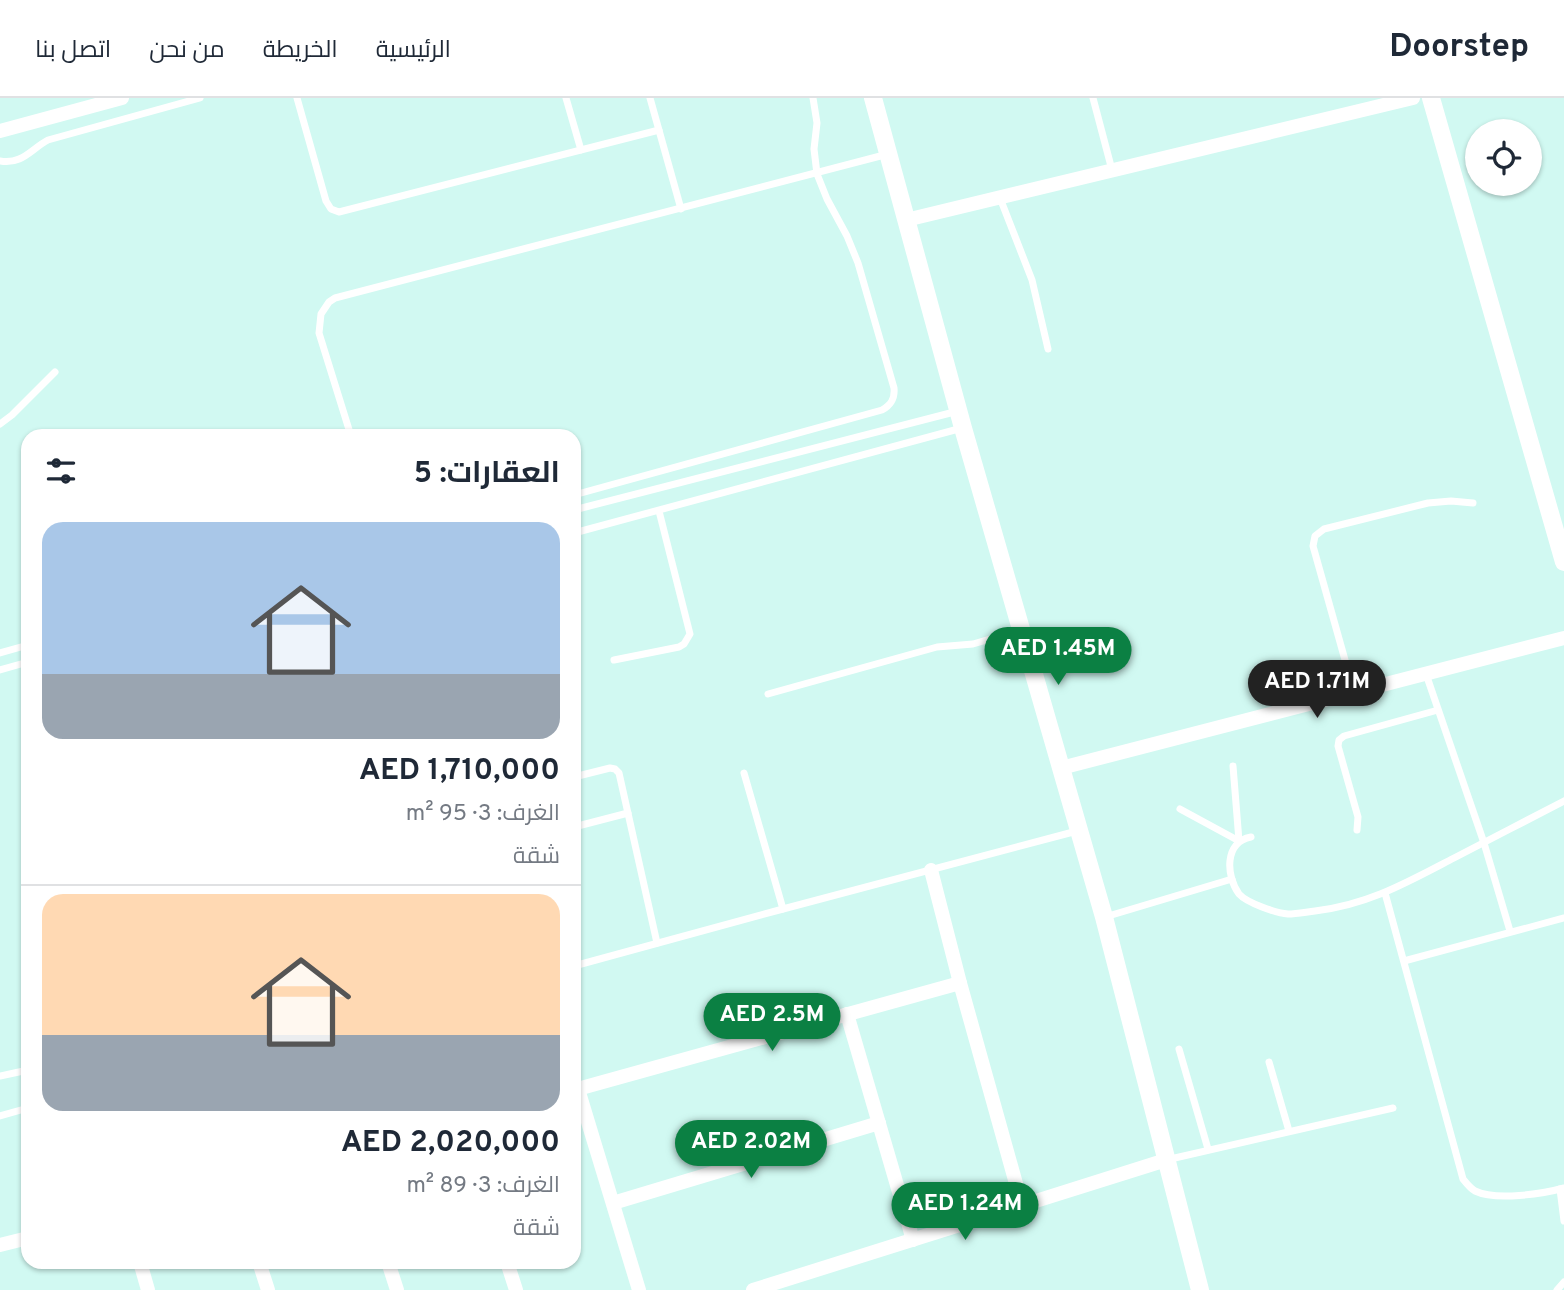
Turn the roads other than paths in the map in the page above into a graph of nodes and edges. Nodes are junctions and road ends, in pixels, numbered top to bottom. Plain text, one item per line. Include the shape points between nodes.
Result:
1 (122, 98) edge
2 (200, 98) edge
3 (297, 98) edge
4 (566, 98) edge
5 (650, 98) edge
6 (813, 98) edge
7 (873, 98) edge
8 (1093, 98) edge
9 (1431, 98) edge
10 (1405, 99) edge
11 (659, 130) junction
12 (0, 131) edge
13 (581, 150) junction
14 (888, 154) junction
15 (0, 161) edge
16 (1112, 170) junction
17 (817, 174) junction
18 (1000, 197) junction
19 (681, 209) junction
20 (906, 220) junction
21 (1048, 349) dead end
22 (55, 372) dead end
23 (961, 419) junction
24 (0, 424) edge
25 (349, 429) edge
26 (581, 493) edge
27 (1473, 503) dead end
28 (581, 508) edge
29 (659, 510) junction
30 (581, 531) edge
31 (1560, 534) edge
32 (1564, 562) edge
33 (1021, 630) junction
34 (1564, 639) edge
35 (21, 647) edge
36 (0, 653) edge
37 (614, 660) dead end
38 (21, 664) edge
39 (0, 670) edge
40 (1426, 674) junction
41 (1354, 693) junction
42 (768, 694) dead end
43 (1438, 710) junction
44 (1233, 766) dead end
45 (1061, 768) junction
46 (744, 773) dead end
47 (581, 775) edge
48 (1564, 801) edge
49 (1180, 809) dead end
50 (628, 813) junction
51 (581, 825) edge
52 (1357, 830) dead end
53 (1079, 831) junction
54 (1251, 837) dead end
55 (1239, 841) junction
56 (1484, 843) junction
57 (931, 870) junction
58 (1232, 879) junction
59 (1385, 893) junction
60 (783, 909) junction
61 (1104, 917) junction
62 (1564, 918) edge
63 (1510, 931) junction
64 (657, 943) junction
65 (1404, 961) junction
66 (581, 964) edge
67 (960, 983) junction
68 (847, 1014) junction
69 (1179, 1049) dead end
70 (1269, 1062) dead end
71 (21, 1072) edge
72 (0, 1076) edge
73 (581, 1088) edge
74 (581, 1104) edge
75 (1393, 1108) dead end
76 (21, 1110) edge
77 (0, 1116) edge
78 (879, 1123) junction
79 (1289, 1131) junction
80 (1208, 1149) junction
81 (1166, 1160) junction
82 (1562, 1189) edge
83 (613, 1203) junction
84 (1022, 1205) junction
85 (1564, 1221) edge
86 (21, 1240) edge
87 (912, 1240) junction
88 (0, 1245) edge
89 (142, 1269) edge
90 (261, 1269) edge
91 (390, 1269) edge
92 (509, 1269) edge
93 (1564, 1282) edge
94 (1197, 1289) edge
95 (148, 1290) edge
96 (268, 1290) edge
97 (397, 1290) edge
98 (516, 1290) edge
99 (639, 1290) edge
100 (753, 1290) edge
101 (1557, 1290) edge

1 - 12 street
2 - 15 lane via 48,140 22,159
3 - 13 lane via 326,201 339,212
4 - 13 lane
5 - 11 lane
6 - 17 lane
7 - 14 street
8 - 16 lane
9 - 31 street
10 - 16 street
11 - 13 lane
11 - 19 lane
14 - 17 lane
14 - 20 street
16 - 18 street
17 - 19 lane
17 - 26 lane via 858,263 894,388 891,404
18 - 20 street
18 - 21 lane via 1032,280
19 - 25 lane via 335,298 324,308 318,327
20 - 23 street
22 - 24 lane
23 - 28 lane
23 - 29 lane
23 - 33 street
27 - 41 lane via 1428,503 1324,529 1315,536 1313,546
29 - 30 lane
29 - 37 lane via 690,634 679,647
31 - 32 street
33 - 42 lane via 973,644 937,647
33 - 45 street
34 - 40 street
35 - 36 lane
38 - 39 lane
40 - 41 street
40 - 43 lane
41 - 45 street
43 - 52 lane via 1339,740 1358,817
43 - 56 lane
44 - 55 lane
45 - 53 street
46 - 60 lane
47 - 50 lane via 615,769
48 - 56 lane
49 - 55 lane
50 - 51 lane
50 - 64 lane
53 - 57 lane
53 - 61 street
54 - 55 lane
55 - 58 lane via 1232,851
56 - 59 lane
56 - 63 lane
57 - 60 lane
57 - 67 street
58 - 59 lane via 1244,898 1286,914 1345,906
58 - 61 lane
59 - 65 lane
60 - 64 lane
61 - 81 street
62 - 63 lane
63 - 65 lane
64 - 66 lane
65 - 82 lane via 1466,1184 1480,1192 1505,1195
67 - 68 street
67 - 84 street
68 - 73 street
68 - 78 street
69 - 80 lane
70 - 79 lane
71 - 72 lane
74 - 83 street
75 - 79 lane
76 - 77 lane
78 - 83 street
78 - 87 street
79 - 80 lane
80 - 81 lane
81 - 84 street
81 - 94 street
82 - 85 lane
83 - 99 street
84 - 87 street
86 - 88 street
87 - 100 street
89 - 95 street
90 - 96 street
91 - 97 street
92 - 98 street
93 - 101 lane

